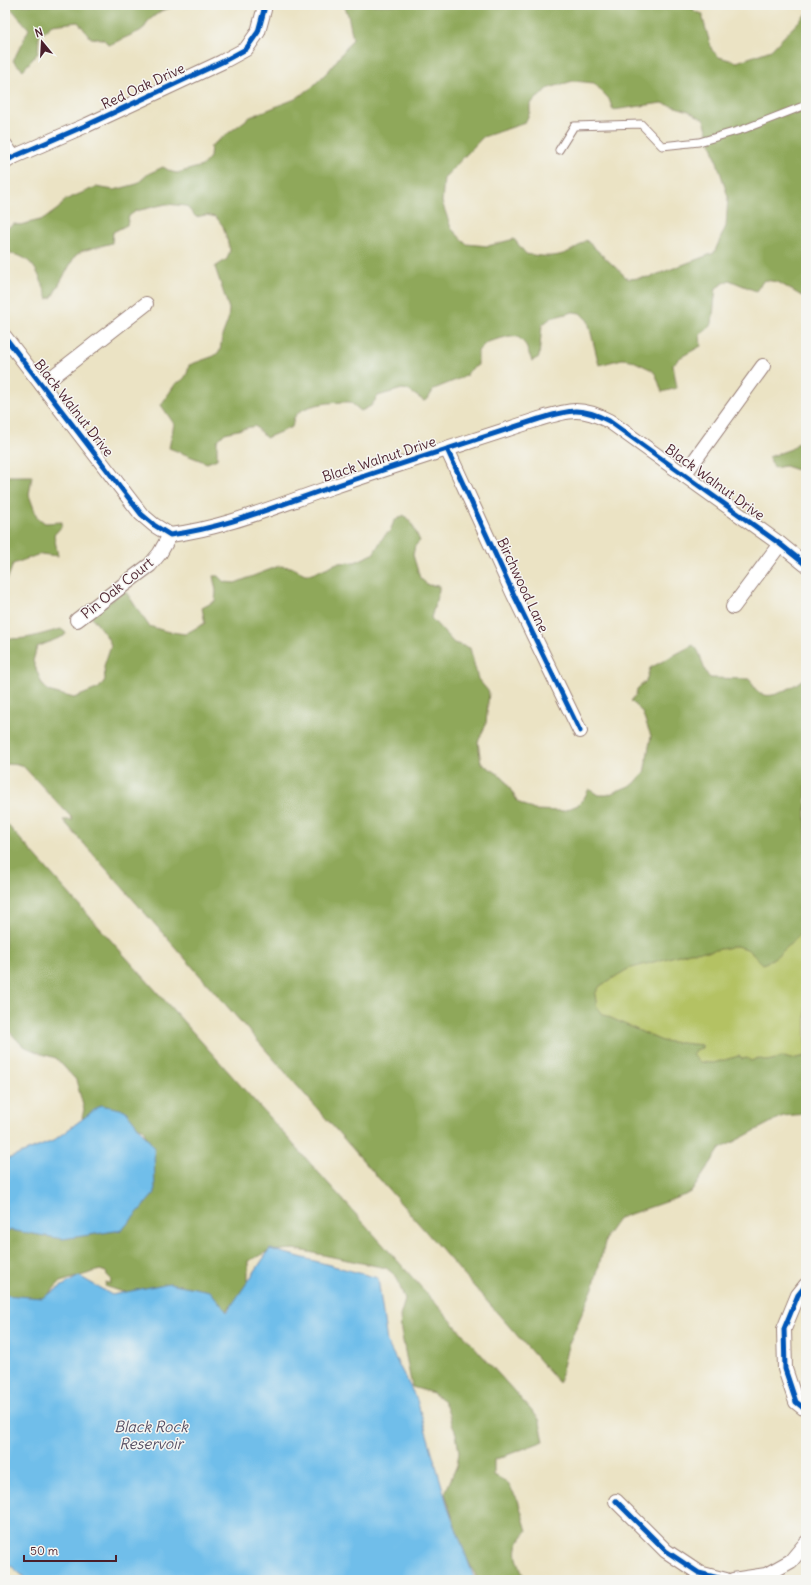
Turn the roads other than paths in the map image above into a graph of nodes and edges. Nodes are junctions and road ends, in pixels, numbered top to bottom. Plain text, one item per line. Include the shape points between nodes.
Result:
1 (262, 5) edge
2 (806, 105) edge
3 (5, 145) edge
4 (559, 150) dead end
5 (9, 159) edge
6 (146, 304) dead end
7 (6, 342) edge
8 (763, 366) dead end
9 (42, 385) junction
10 (447, 449) junction
11 (684, 475) junction
12 (170, 536) junction
13 (780, 544) junction
14 (806, 565) edge
15 (733, 607) dead end
16 (77, 620) dead end
17 (580, 731) dead end
18 (806, 1285) edge
19 (806, 1410) edge
20 (616, 1501) dead end
21 (806, 1543) edge
22 (726, 1580) edge
23 (733, 1580) edge

1 - 5 street, Red Oak Drive via 264,10 258,32 246,49
2 - 4 lane via 744,129 706,140 662,146 641,124 574,126
3 - 5 street
6 - 9 street
7 - 9 street, Black Walnut Drive
8 - 11 street
9 - 12 street, Black Walnut Drive via 140,514
10 - 11 street, Black Walnut Drive via 563,411 581,410 596,414 610,422
10 - 12 street, Black Walnut Drive via 242,519
10 - 17 street, Birchwood Lane
11 - 13 street, Black Walnut Drive
12 - 16 street, Pin Oak Court via 150,565
13 - 14 street, Black Walnut Drive
13 - 15 street
18 - 19 street via 798,1295 784,1329 785,1369 796,1402
20 - 22 street via 666,1551 699,1573
21 - 23 street via 791,1561 766,1575

